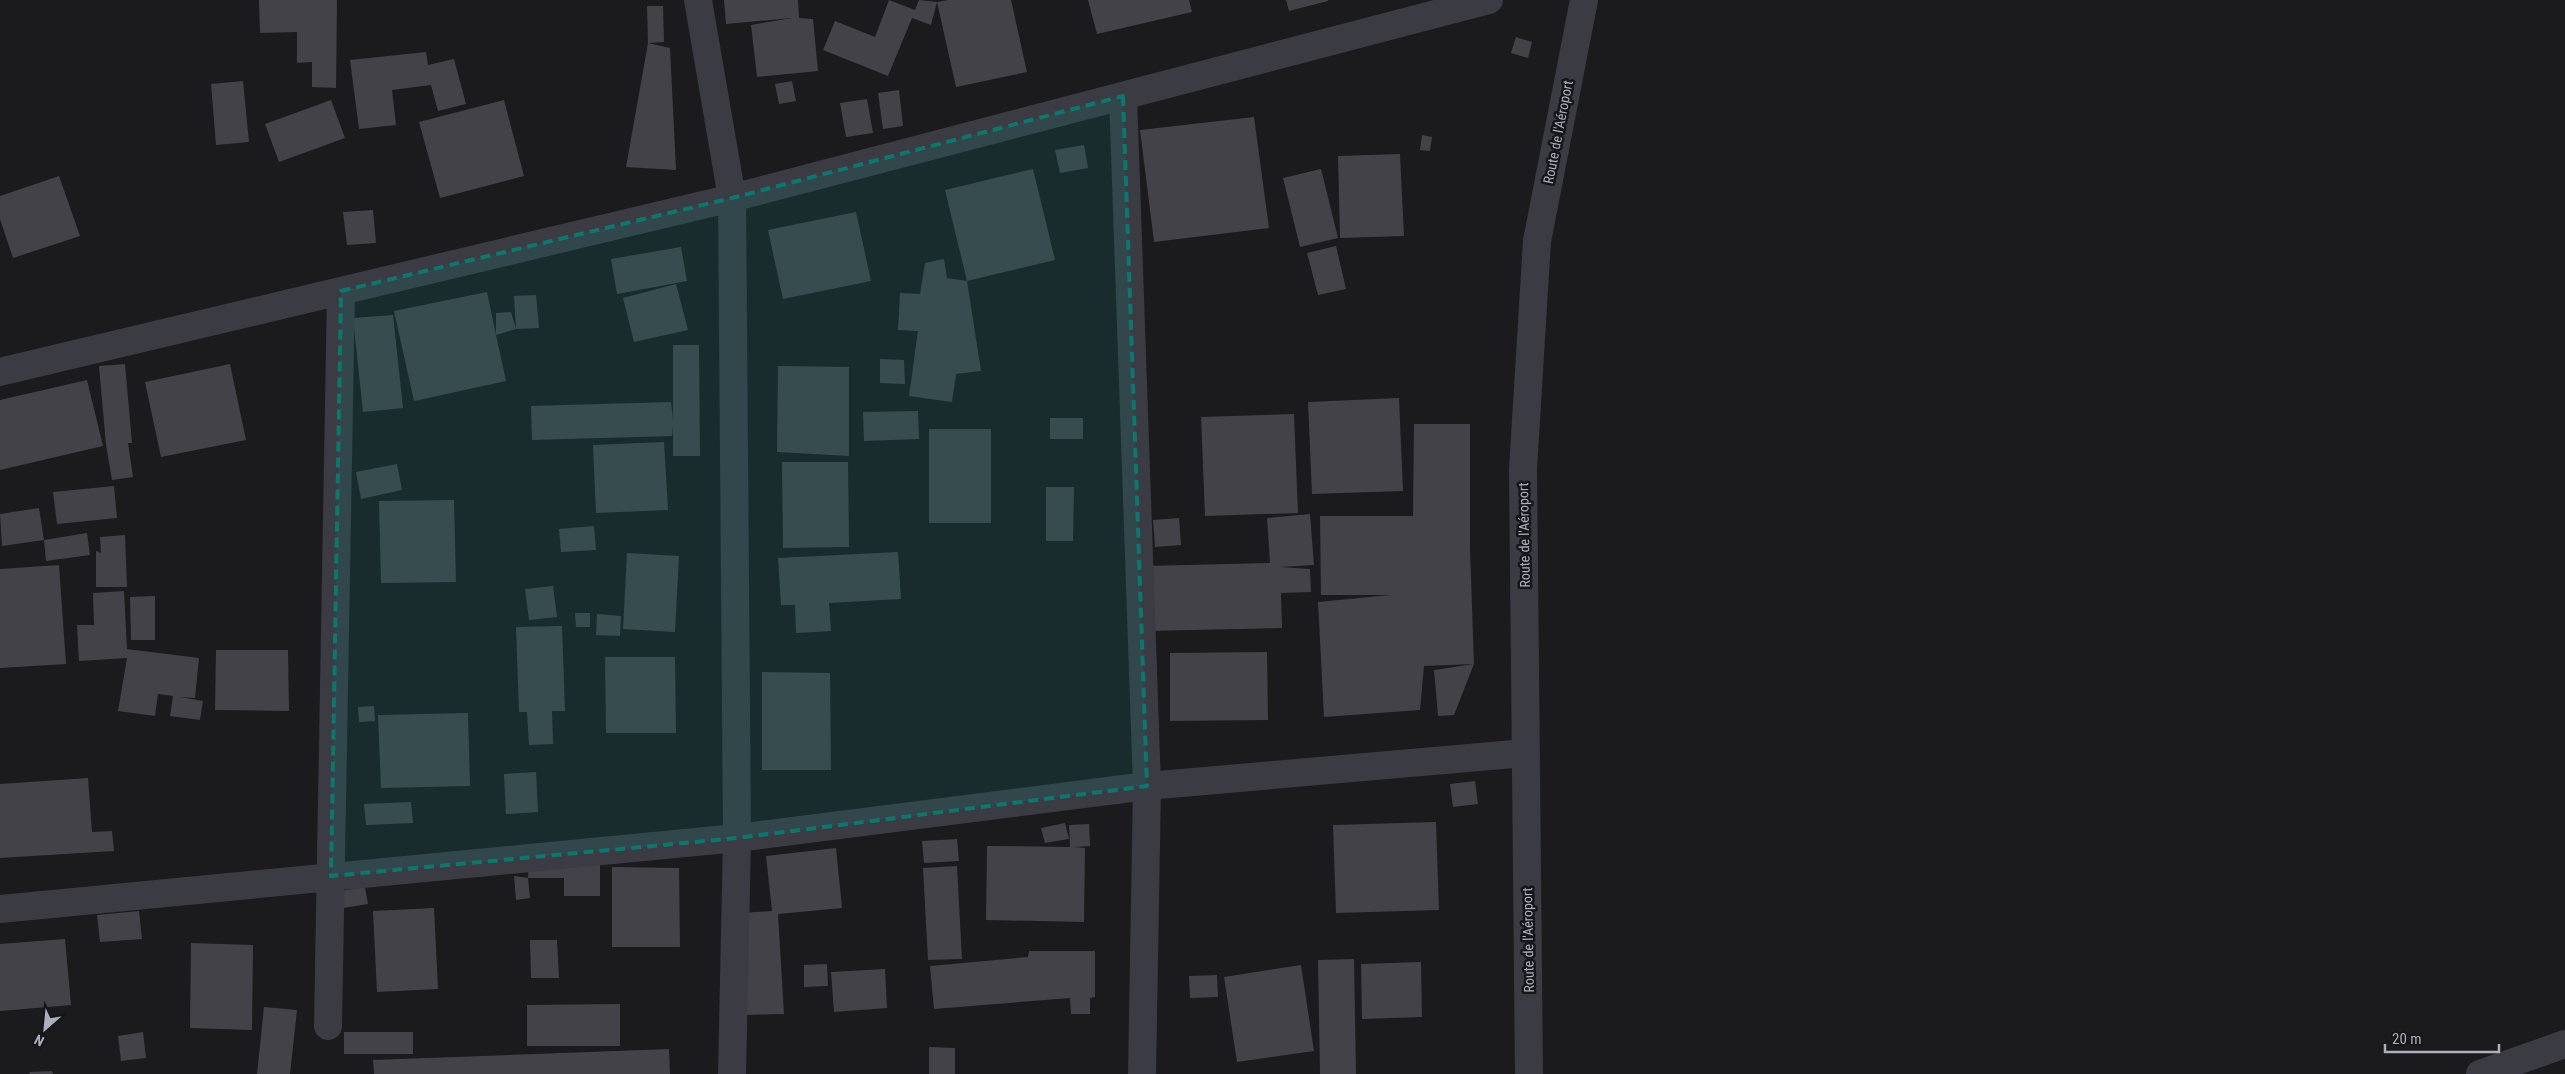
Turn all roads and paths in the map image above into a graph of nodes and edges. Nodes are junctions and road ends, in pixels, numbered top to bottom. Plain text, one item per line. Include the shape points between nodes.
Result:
1 (698, 0) edge
2 (1489, 0) edge
3 (1584, 0) edge
4 (1123, 96) junction
5 (732, 198) junction
6 (341, 291) junction
7 (0, 372) edge
8 (1526, 753) junction
9 (1147, 786) junction
10 (737, 838) junction
11 (331, 876) junction
12 (0, 910) edge
13 (328, 1026) dead end
14 (2565, 1044) edge
15 (732, 1074) edge
16 (1142, 1074) edge
17 (1529, 1074) edge
18 (2480, 1074) edge

1 - 5 street
2 - 4 street
3 - 8 street, Route de l'Aéroport via 1537,241 1523,469
4 - 5 street
4 - 9 street
5 - 6 street
5 - 10 street
6 - 7 street
6 - 11 street
8 - 9 street
8 - 17 street, Route de l'Aéroport
9 - 10 street
9 - 16 street
10 - 11 street
10 - 15 street
11 - 12 street
11 - 13 street
14 - 18 street

